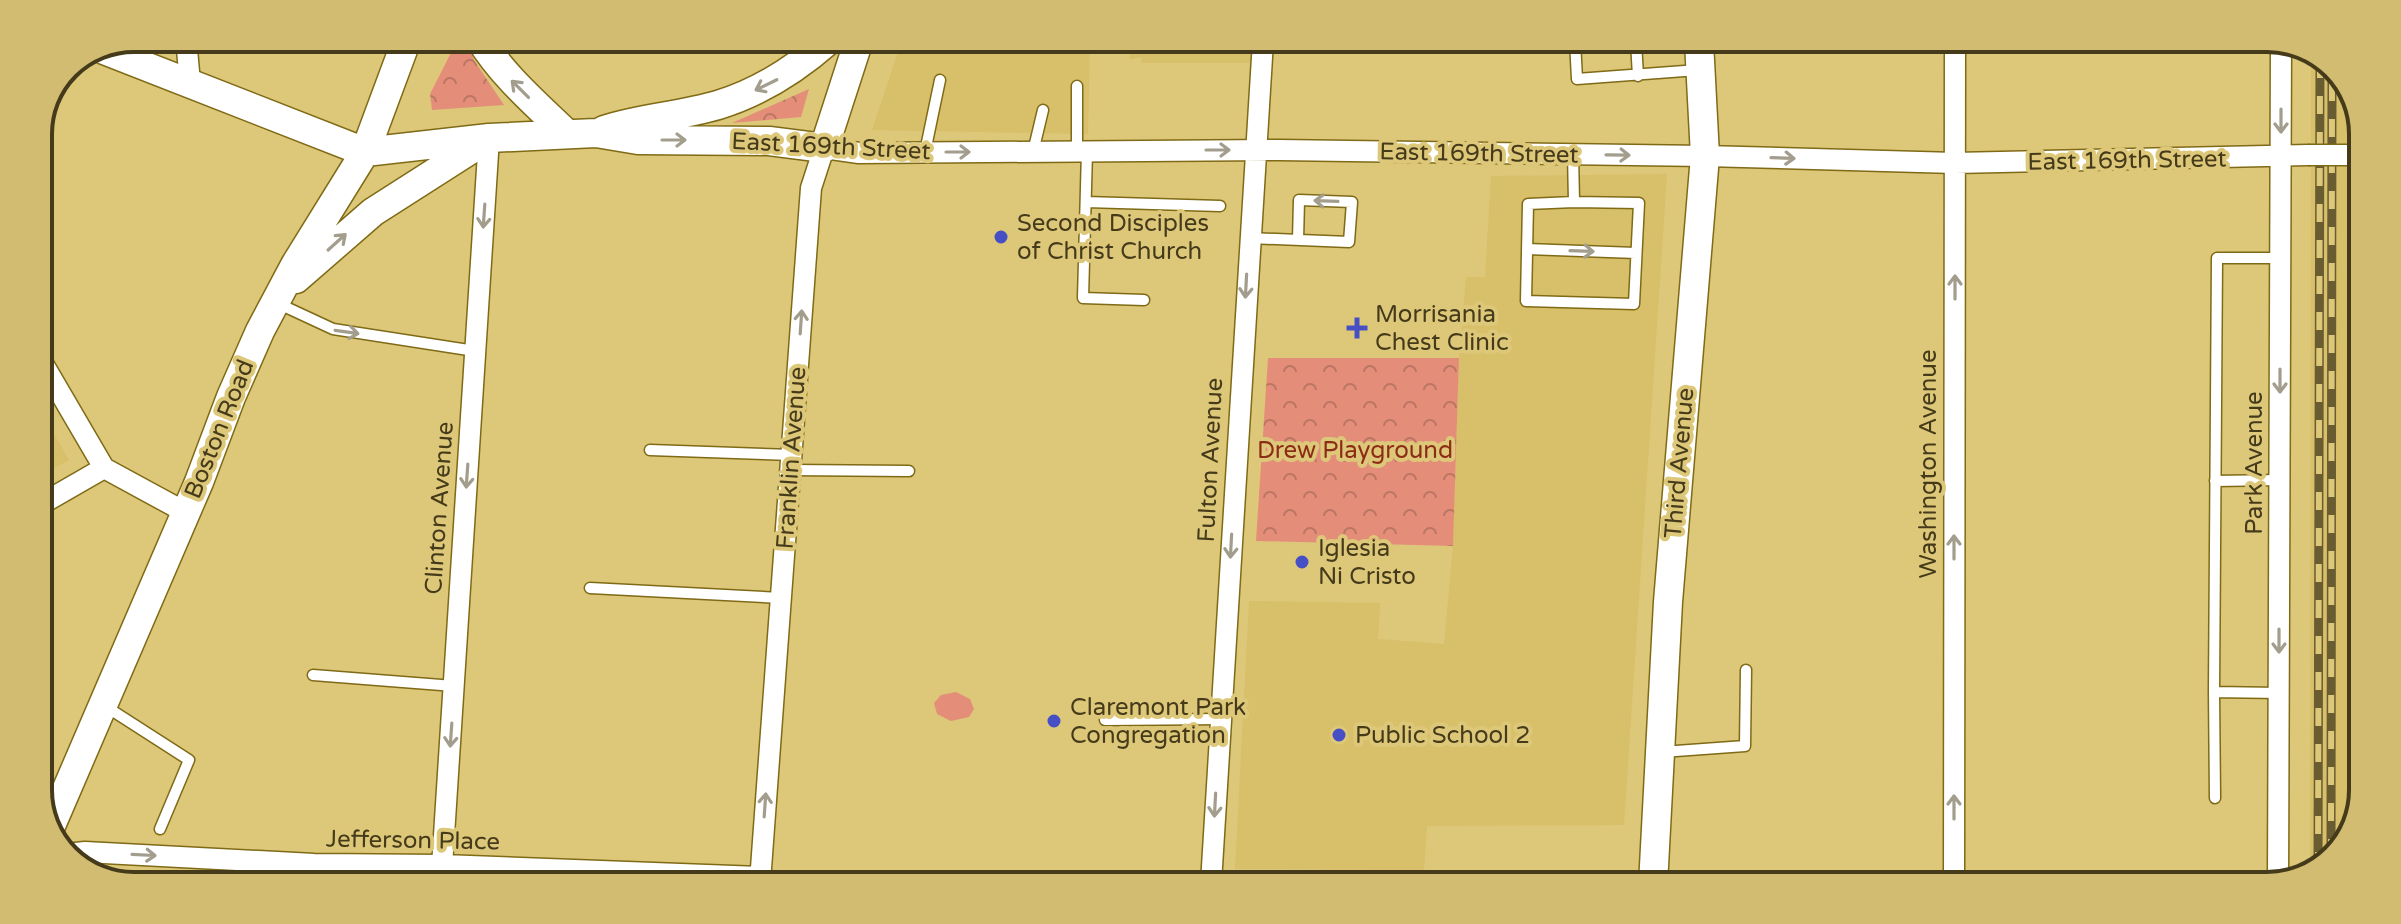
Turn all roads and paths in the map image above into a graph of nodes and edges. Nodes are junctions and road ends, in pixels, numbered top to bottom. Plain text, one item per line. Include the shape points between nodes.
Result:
1 (187, 52) edge
2 (402, 52) edge
3 (488, 52) edge
4 (815, 52) edge
5 (855, 52) edge
6 (1262, 52) edge
7 (1576, 52) edge
8 (1637, 52) edge
9 (1955, 52) edge
10 (2281, 54) edge
11 (116, 55) edge
12 (1700, 56) edge
13 (1638, 76) junction
14 (940, 80) dead end
15 (190, 83) junction
16 (1077, 86) dead end
17 (1043, 110) dead end
18 (596, 133) junction
19 (567, 134) junction
20 (489, 138) junction
21 (824, 148) junction
22 (1255, 150) junction
23 (1082, 151) junction
24 (365, 152) junction
25 (925, 152) junction
26 (1033, 152) junction
27 (1573, 154) junction
28 (2349, 155) edge
29 (1705, 156) junction
30 (2281, 158) junction
31 (1955, 163) junction
32 (1086, 202) junction
33 (1574, 202) junction
34 (1220, 206) dead end
35 (1249, 238) junction
36 (1298, 240) junction
37 (1527, 249) junction
38 (1636, 253) junction
39 (2280, 258) junction
40 (277, 298) junction
41 (1144, 300) dead end
42 (475, 351) junction
43 (52, 379) edge
44 (650, 450) dead end
45 (791, 462) junction
46 (104, 468) junction
47 (909, 471) dead end
48 (2279, 480) junction
49 (2215, 481) junction
50 (52, 498) edge
51 (185, 512) junction
52 (590, 588) dead end
53 (781, 598) junction
54 (1746, 670) dead end
55 (313, 675) dead end
56 (454, 686) junction
57 (2214, 692) junction
58 (2279, 693) junction
59 (103, 704) junction
60 (1221, 719) junction
61 (1105, 720) dead end
62 (1660, 752) junction
63 (2215, 798) dead end
64 (56, 815) edge
65 (160, 829) dead end
66 (81, 852) edge
67 (2278, 871) edge
68 (428, 872) edge
69 (442, 872) edge
70 (761, 872) edge
71 (1212, 872) edge
72 (1654, 872) edge
73 (1954, 872) edge

1 - 15 street
2 - 24 main road, Boston Road
19 -> 3 main road
4 -> 18 main road, East 169th Street via 746,95
5 - 21 main road, Franklin Avenue
6 - 22 street, Fulton Avenue
7 - 13 lane via 1577,79
8 - 13 lane
9 - 31 street, Washington Avenue
10 -> 30 street, Park Avenue
11 - 15 main road, East 169th Street
12 - 13 lane
12 - 29 main road, Third Avenue
14 - 25 lane
15 - 24 main road, East 169th Street
16 - 23 lane
17 - 26 lane
18 - 19 main road, East 169th Street
18 -> 21 main road, East 169th Street via 638,140 769,141
19 - 20 main road, East 169th Street
20 - 24 main road, East 169th Street
40 -> 20 main road via 373,212
20 -> 42 street, Clinton Avenue
21 - 25 street, East 169th Street
45 -> 21 street, Franklin Avenue via 811,188
23 -> 22 street, East 169th Street
22 - 27 street, East 169th Street
22 - 35 street, Fulton Avenue
23 - 26 street, East 169th Street
23 - 32 lane
24 - 40 main road, Boston Road
25 -> 26 street, East 169th Street
27 -> 29 street, East 169th Street
27 - 33 lane
28 - 30 street, East 169th Street, bridge
29 -> 31 street, East 169th Street
29 - 62 main road, Third Avenue
30 - 31 street, East 169th Street
30 - 39 street, Park Avenue
73 -> 31 street, Washington Avenue
32 - 34 lane
32 - 41 lane via 1083,298
33 - 37 lane via 1528,204
33 - 38 lane via 1639,203
35 - 36 lane
35 -> 60 street, Fulton Avenue
36 -> 36 lane via 1349,242 1352,202 1299,200
37 -> 38 lane
37 - 38 lane via 1526,301 1634,304
39 -> 48 street, Park Avenue
39 - 49 lane via 2217,258
40 -> 42 lane via 333,329
40 - 51 main road, Boston Road
42 -> 56 street, Clinton Avenue
43 - 46 street
44 - 45 lane
45 - 47 lane
45 - 53 street, Franklin Avenue
46 - 50 street
46 - 51 street
48 - 49 lane
48 -> 58 street, Park Avenue
49 - 57 lane
51 - 59 main road, Boston Road
52 - 53 lane
70 -> 53 street, Franklin Avenue
54 - 62 lane via 1745,746
55 - 56 lane
56 -> 69 street, Clinton Avenue
57 - 58 lane
57 - 63 lane
58 - 67 street, Park Avenue
59 - 64 main road, Boston Road
59 - 65 lane via 189,760
60 - 61 lane
60 -> 71 street, Fulton Avenue
62 - 72 main road, Third Avenue
66 -> 68 street, Jefferson Place

